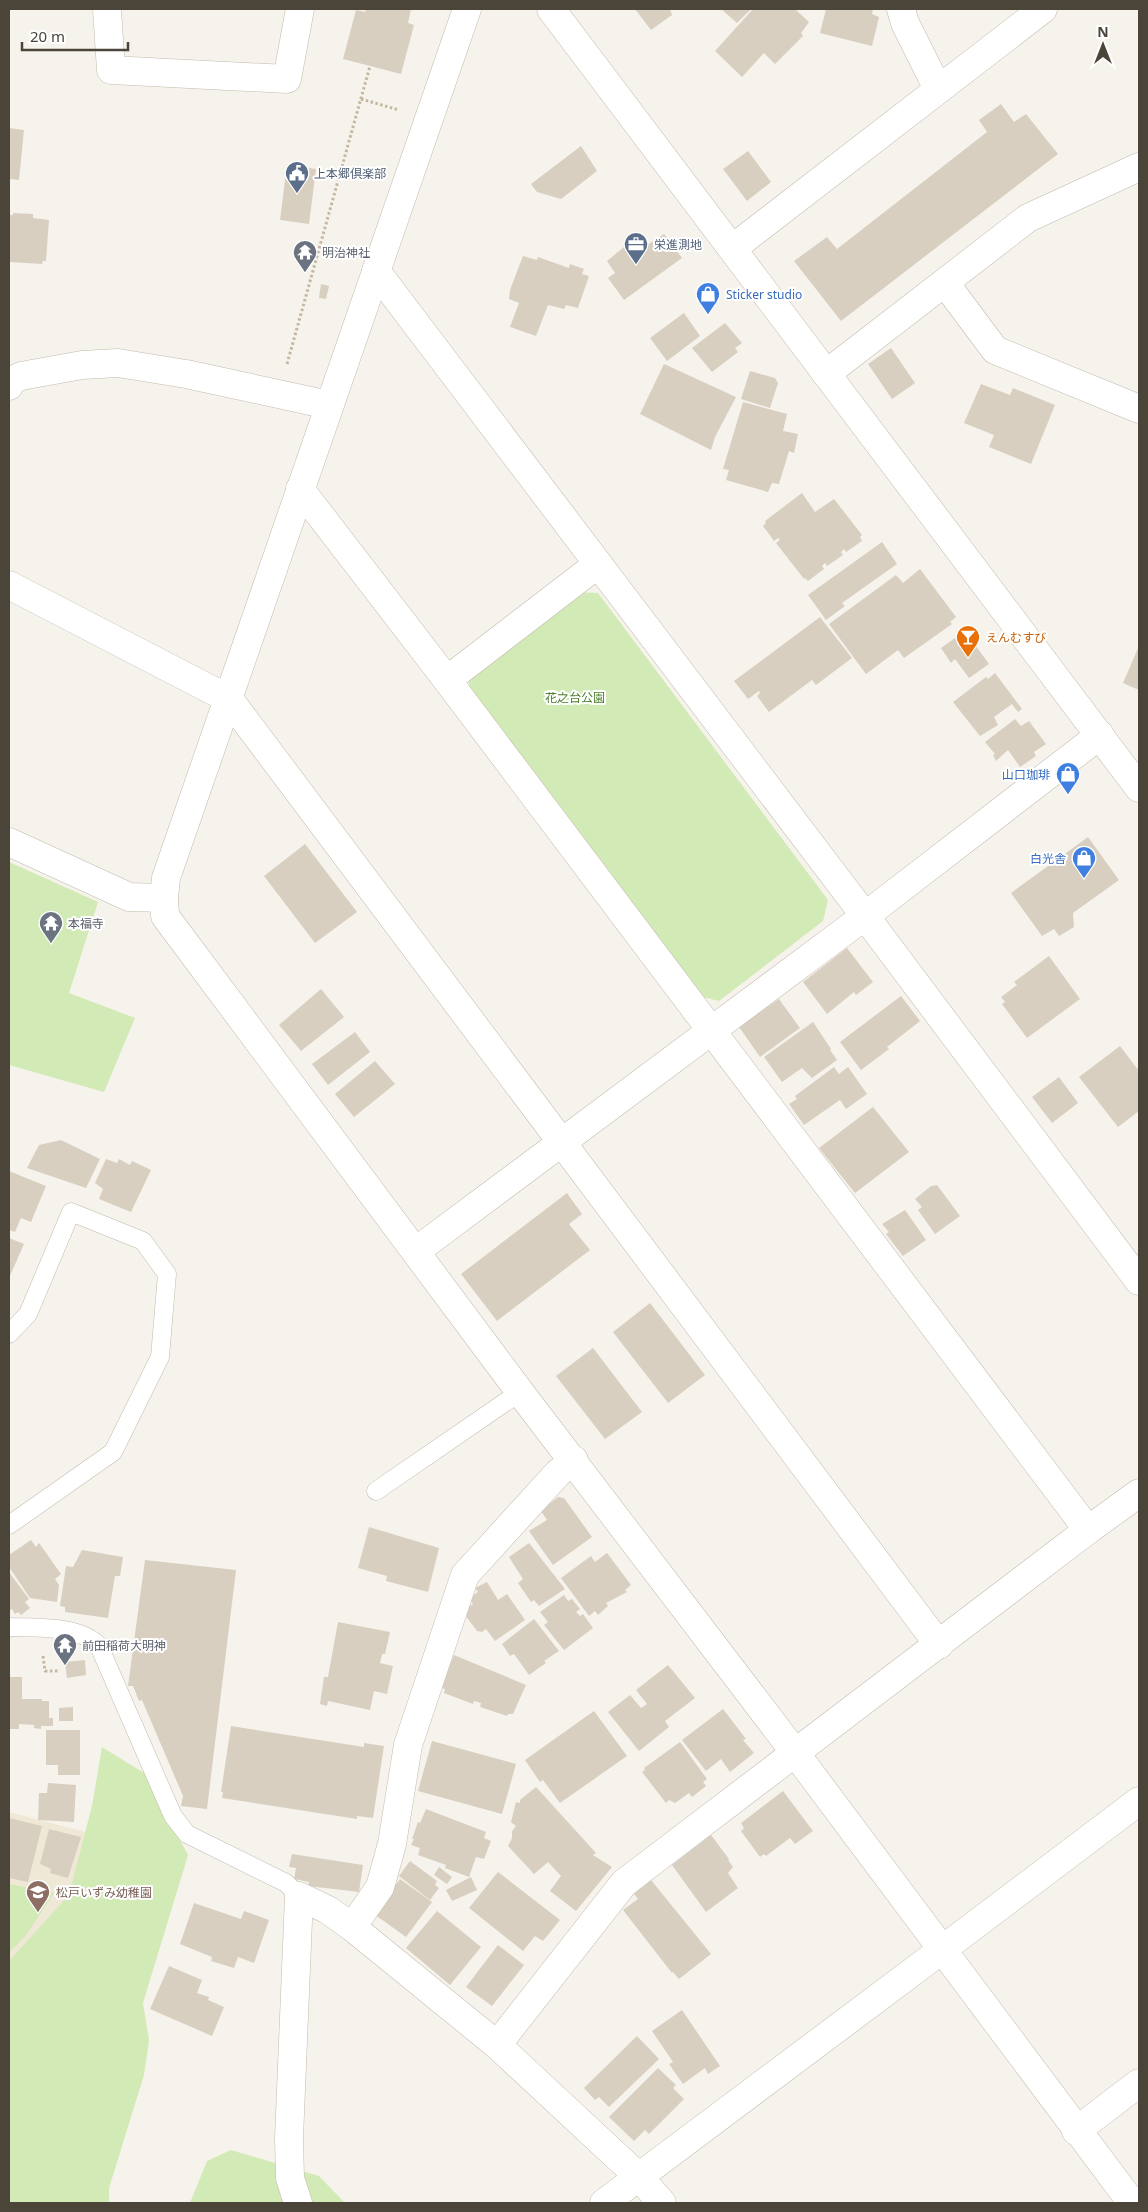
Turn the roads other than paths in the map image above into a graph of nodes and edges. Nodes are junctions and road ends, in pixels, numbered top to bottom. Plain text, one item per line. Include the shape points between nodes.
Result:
1 (107, 9) edge
2 (300, 9) edge
3 (467, 9) edge
4 (551, 9) edge
5 (901, 9) edge
6 (1043, 9) edge
7 (938, 89) junction
8 (1139, 167) edge
9 (733, 248) junction
10 (376, 271) junction
11 (945, 283) junction
12 (826, 374) junction
13 (10, 382) edge
14 (329, 405) junction
15 (1139, 409) edge
16 (300, 489) junction
17 (598, 564) junction
18 (9, 585) edge
19 (447, 680) junction
20 (229, 699) junction
21 (1100, 735) junction
22 (1139, 788) edge
23 (9, 842) edge
24 (164, 898) junction
25 (866, 916) junction
26 (711, 1031) junction
27 (561, 1142) junction
28 (416, 1251) junction
29 (1139, 1281) edge
30 (9, 1334) edge
31 (520, 1392) junction
32 (574, 1460) junction
33 (376, 1491) dead end
34 (1139, 1493) edge
35 (9, 1525) edge
36 (1088, 1530) junction
37 (9, 1627) edge
38 (938, 1645) junction
39 (796, 1754) junction
40 (1139, 1800) edge
41 (299, 1896) junction
42 (352, 1927) junction
43 (943, 1949) junction
44 (497, 2045) junction
45 (1139, 2083) edge
46 (1076, 2131) junction
47 (639, 2177) junction
48 (298, 2203) edge
49 (604, 2203) edge
50 (662, 2203) edge
51 (1132, 2203) edge

1 - 2 street via 110,70 287,79
3 - 10 street
4 - 9 street
5 - 7 street
6 - 7 street
7 - 9 street
8 - 11 street via 1028,218
9 - 12 street
10 - 14 street
10 - 17 street
11 - 12 street
11 - 15 street via 995,350
12 - 21 street
13 - 14 street via 21,376 73,366 118,363
14 - 16 street
16 - 19 street
16 - 20 street
17 - 19 street
17 - 25 street
18 - 20 street
19 - 26 street
20 - 24 street via 166,878
20 - 27 street
21 - 22 street
21 - 25 street
23 - 24 street via 129,897
24 - 28 street via 165,916
25 - 26 street
25 - 29 street
26 - 27 street
26 - 36 street
27 - 28 street
27 - 38 street
28 - 31 street
30 - 35 lane via 28,1314 71,1212 143,1241 167,1274 160,1357 113,1452
31 - 32 street
31 - 33 lane
32 - 39 street
32 - 42 street via 558,1473 465,1575 408,1745 392,1844 380,1887
34 - 36 street
36 - 38 street
37 - 41 lane via 79,1632 92,1638 100,1646 174,1816 187,1834 286,1883
38 - 39 street
39 - 43 street
39 - 44 street via 624,1883
40 - 43 street
41 - 42 street via 328,1910
41 - 48 street via 289,2138 290,2178
42 - 44 street
43 - 46 street
43 - 47 street
44 - 47 street
45 - 46 street
46 - 51 street
47 - 49 street
47 - 50 street

